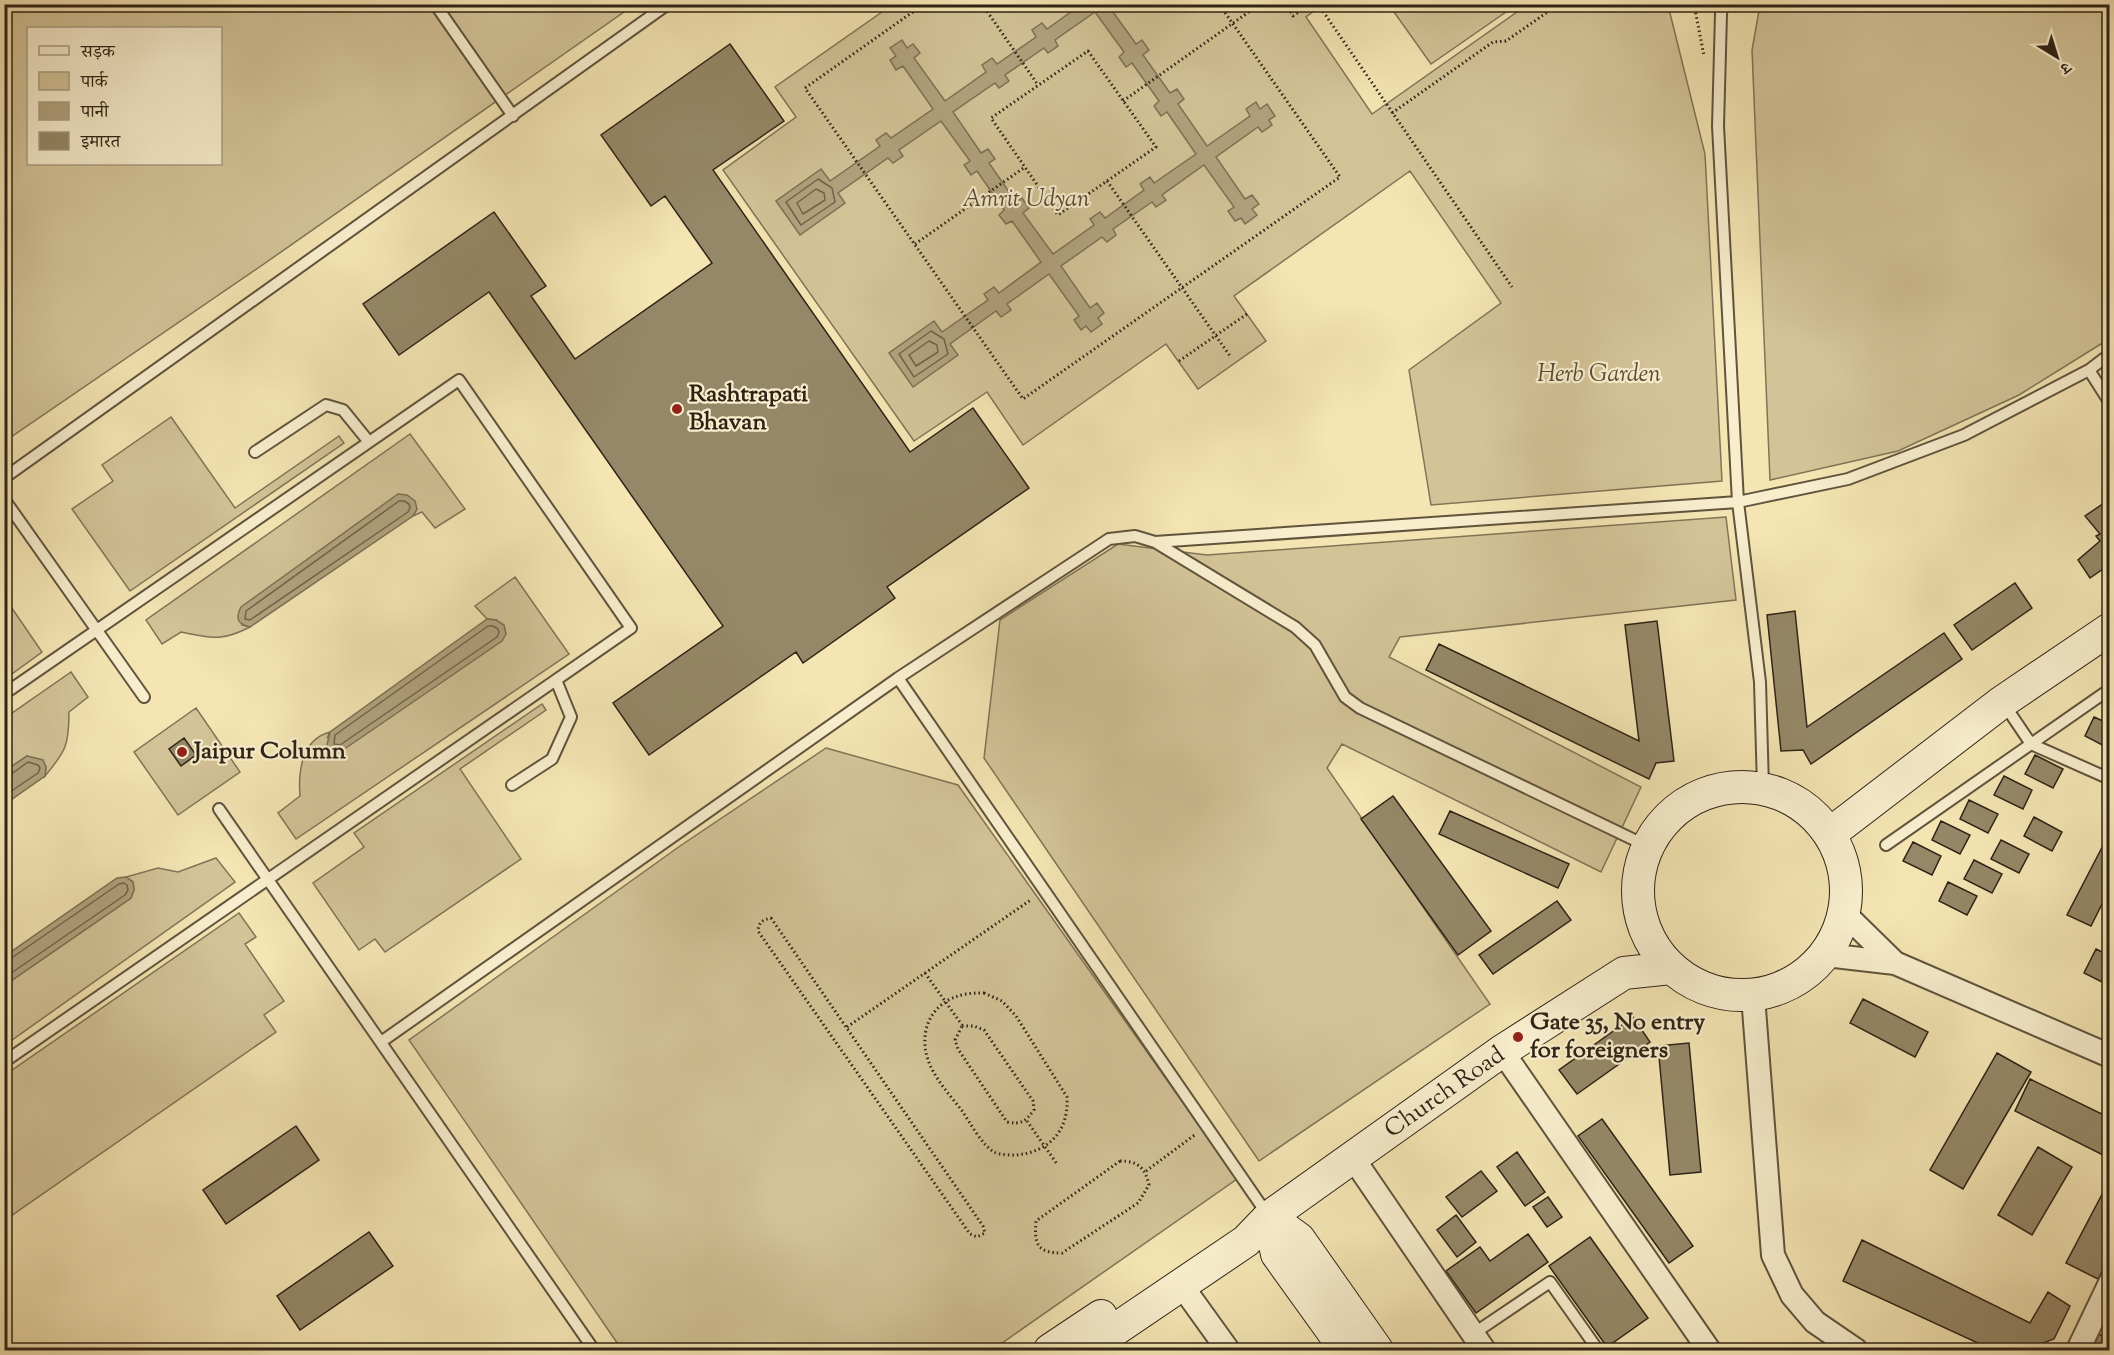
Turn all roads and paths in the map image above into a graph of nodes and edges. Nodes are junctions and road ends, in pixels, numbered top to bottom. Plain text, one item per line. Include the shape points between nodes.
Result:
1 (435, 4) edge
2 (668, 4) edge
3 (924, 4) edge
4 (982, 4) edge
5 (1219, 4) edge
6 (1260, 4) edge
7 (1286, 4) edge
8 (1310, 4) edge
9 (1318, 4) edge
10 (1559, 4) edge
11 (1723, 4) edge
12 (1233, 24) junction
13 (1038, 86) junction
14 (1123, 100) junction
15 (1392, 113) junction
16 (513, 116) junction
17 (1025, 167) junction
18 (1107, 180) junction
19 (915, 244) junction
20 (1512, 286) dead end
21 (1182, 288) junction
22 (1247, 314) dead end
23 (1215, 336) junction
24 (2109, 354) edge
25 (1230, 356) dead end
26 (1179, 361) dead end
27 (2089, 370) junction
28 (2109, 403) edge
29 (369, 442) junction
30 (255, 453) dead end
31 (4, 478) edge
32 (4, 499) edge
33 (1737, 502) junction
34 (1155, 542) junction
35 (2109, 629) edge
36 (97, 630) junction
37 (898, 678) junction
38 (556, 680) junction
39 (2109, 689) edge
40 (4, 694) edge
41 (144, 697) dead end
42 (2002, 702) junction
43 (2031, 744) junction
44 (2109, 779) edge
45 (512, 785) dead end
46 (1763, 787) junction
47 (219, 809) dead end
48 (1831, 833) junction
49 (1886, 845) dead end
50 (1647, 846) junction
51 (268, 879) junction
52 (1044, 891) junction
53 (1845, 914) junction
54 (1645, 933) junction
55 (1826, 955) junction
56 (1895, 963) junction
57 (1671, 968) junction
58 (925, 973) junction
59 (1624, 973) junction
60 (1753, 996) junction
61 (946, 1002) junction
62 (962, 1026) junction
63 (847, 1027) junction
64 (381, 1042) junction
65 (1502, 1051) junction
66 (2109, 1056) edge
67 (4, 1062) edge
68 (1026, 1121) junction
69 (1207, 1125) junction
70 (1044, 1147) junction
71 (1353, 1158) junction
72 (1057, 1164) dead end
73 (1146, 1171) junction
74 (1269, 1217) junction
75 (2109, 1283) edge
76 (1182, 1286) junction
77 (2103, 1311) edge
78 (1478, 1342) edge
79 (594, 1350) edge
80 (1050, 1350) edge
81 (1085, 1350) edge
82 (1228, 1350) edge
83 (1346, 1350) edge
84 (1377, 1350) edge
85 (1598, 1350) edge
86 (1709, 1350) edge
87 (1856, 1350) edge
88 (2078, 1350) edge

1 - 16 lane
2 - 16 lane
3 - 19 path via 806,88
4 - 13 path
5 - 12 path
6 - 12 path
7 - 8 path via 1293,16
9 - 15 path
10 - 15 path via 1506,41 1492,42
11 - 33 lane via 1718,126
12 - 14 path
12 - 21 path via 1340,177
13 - 14 path via 1088,51
13 - 17 path via 991,118
14 - 18 path via 1156,147
15 - 20 path
16 - 31 lane
17 - 18 path via 1058,214
17 - 19 path
18 - 21 path
19 - 21 path via 1023,399
21 - 23 path
22 - 23 path
23 - 25 path
23 - 26 path
24 - 27 lane
27 - 28 lane
27 - 33 lane via 1964,435 1848,479
29 - 30 lane via 343,410 326,405
29 - 36 lane
29 - 38 lane via 459,380 631,628
32 - 36 lane
33 - 34 lane
33 - 46 lane via 1760,682
34 - 37 lane via 1135,536 1109,539
34 - 50 lane via 1295,627 1316,645 1345,697 1360,708
35 - 42 street
36 - 40 lane
36 - 41 lane
37 - 52 lane
37 - 64 lane
38 - 45 lane via 571,717 552,759
38 - 51 lane
39 - 43 lane
42 - 43 lane
42 - 48 street
43 - 44 lane
43 - 49 lane
46 - 48 street via 1806,807
46 - 50 street via 1728,786 1695,797 1667,817
47 - 51 lane
48 - 53 street via 1847,878
50 - 54 street via 1637,889
51 - 64 lane
51 - 67 lane
52 - 58 path
52 - 69 lane
53 - 55 street
53 - 56 street
54 - 57 street
54 - 59 street, Church Road
55 - 56 street
55 - 60 street via 1794,983
56 - 66 street
57 - 59 street, Church Road
57 - 60 street via 1713,993
58 - 61 path
58 - 63 path
59 - 65 street, Church Road
60 - 87 street via 1773,1255 1792,1295 1815,1322
61 - 62 path
61 - 70 path via 928,1021 924,1043 933,1071 993,1151 1009,1155 1033,1153
61 - 70 path via 965,994 984,993 1002,1001 1016,1016 1067,1097 1060,1128
62 - 68 path via 984,1030 1033,1101 1034,1110
62 - 68 path via 955,1040 958,1049 1008,1122 1018,1125
63 - 63 path via 983,1226 985,1233 977,1237 970,1234 758,931 762,920 771,918 780,929
64 - 79 lane
65 - 71 street, Church Road
65 - 86 street
68 - 70 path
69 - 73 path
69 - 74 lane
70 - 72 path
71 - 74 street, Church Road
71 - 78 street
73 - 73 path via 1149,1185 1138,1203 1062,1253 1043,1251 1034,1238 1036,1221 1120,1161 1133,1161
74 - 76 street, Church Road via 1245,1241
74 - 80 street, Church Road via 1233,1226
74 - 83 street via 1277,1254
74 - 84 street via 1299,1239
75 - 77 street
76 - 81 street, Church Road
76 - 82 street
77 - 88 street
78 - 85 lane via 1550,1282

